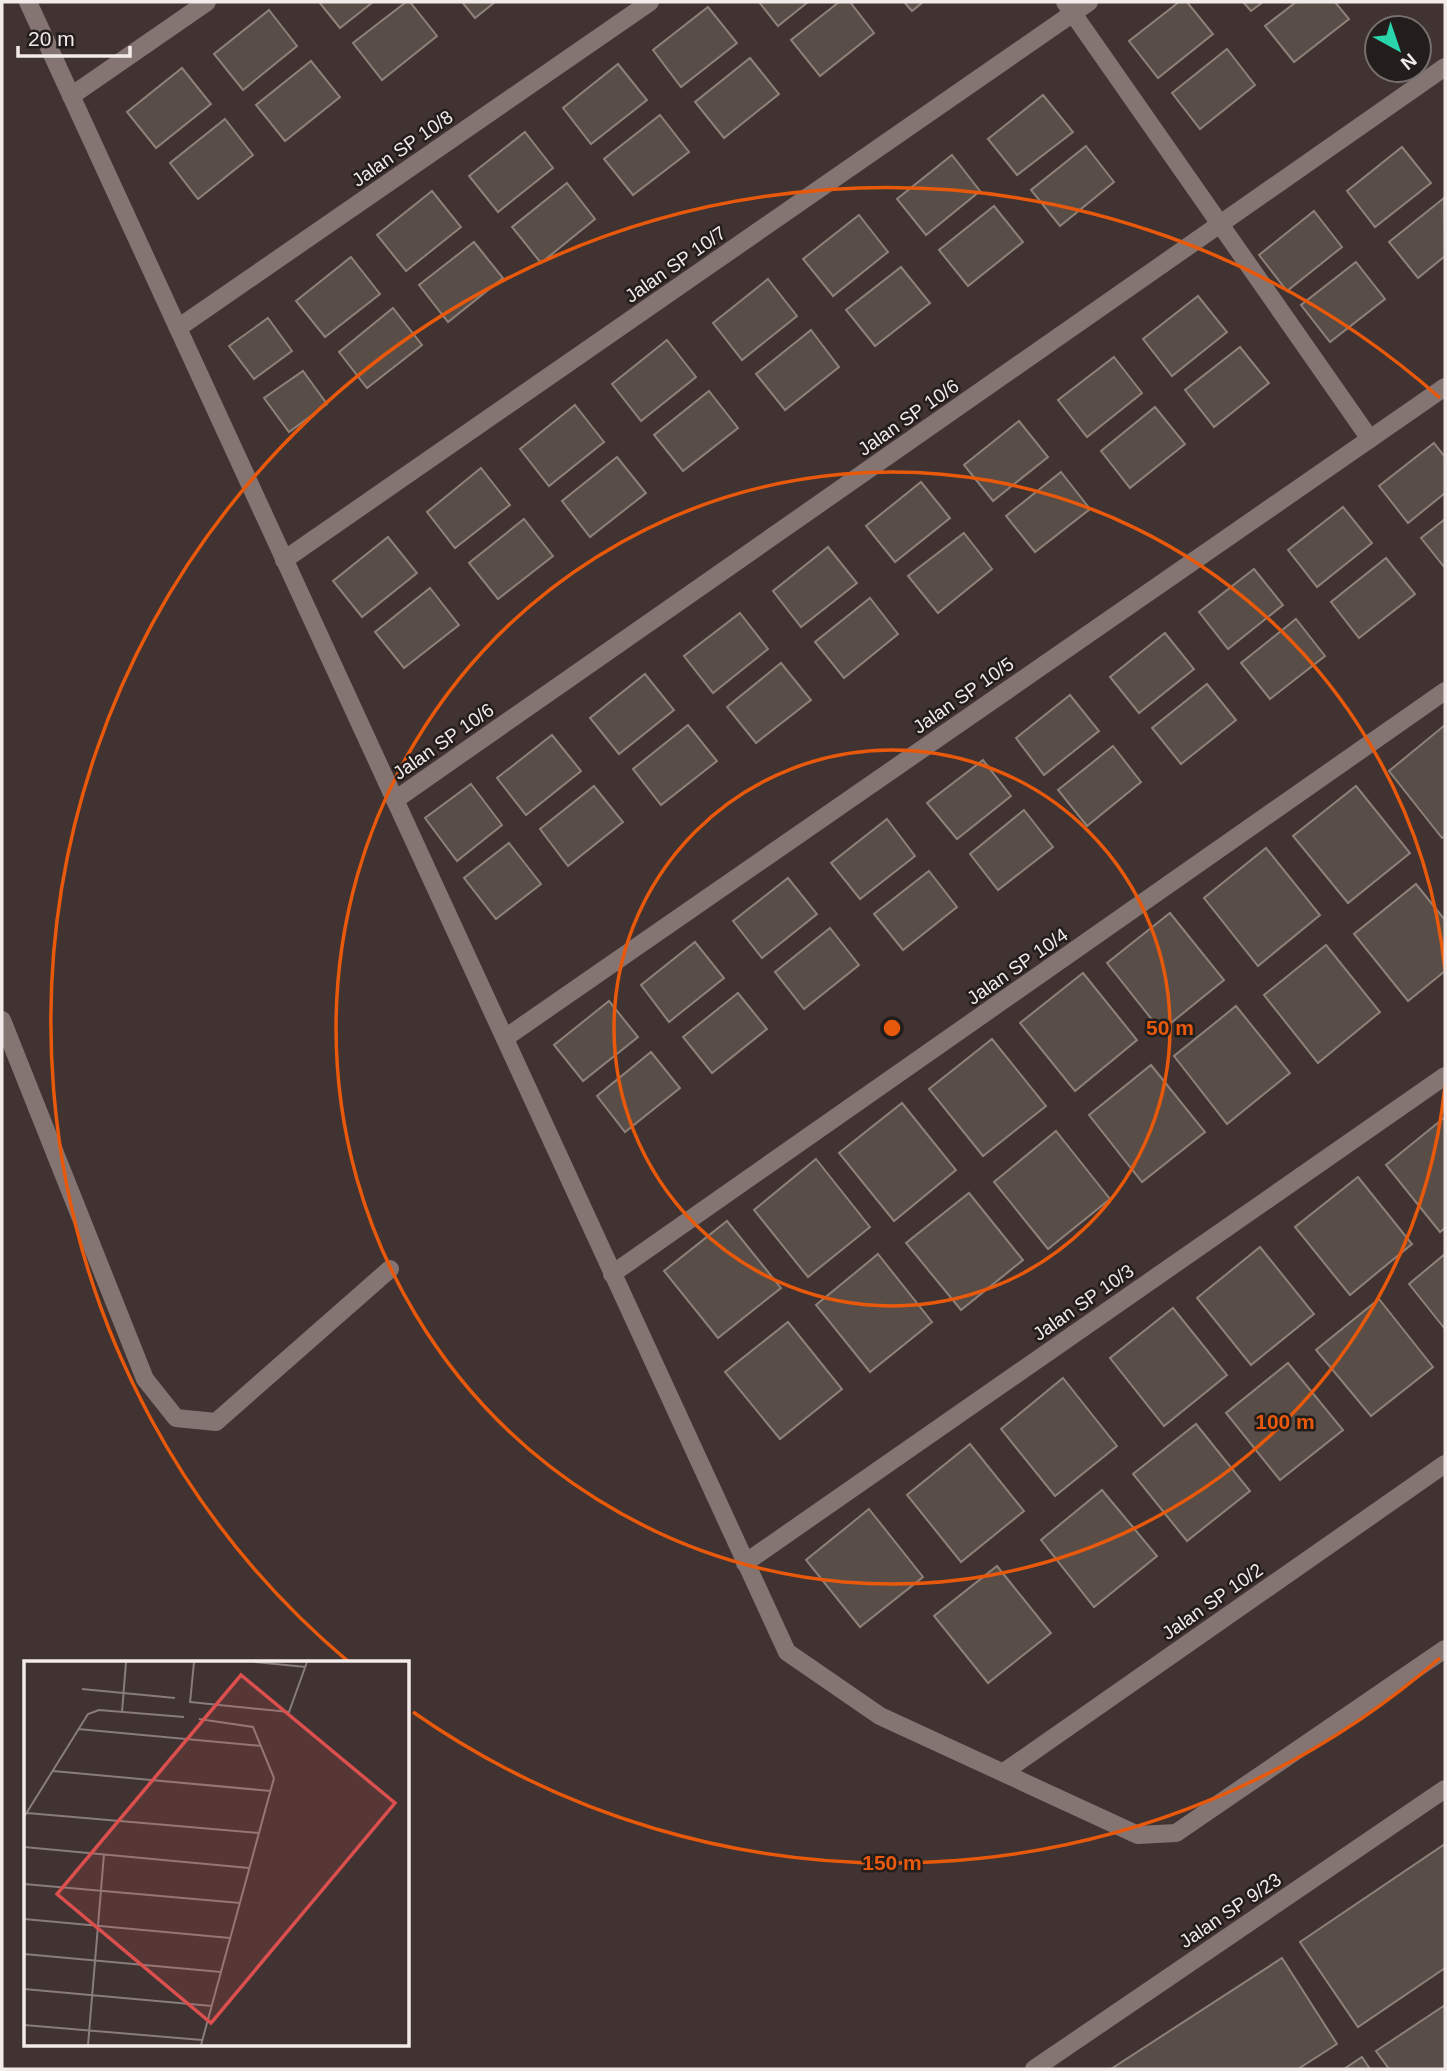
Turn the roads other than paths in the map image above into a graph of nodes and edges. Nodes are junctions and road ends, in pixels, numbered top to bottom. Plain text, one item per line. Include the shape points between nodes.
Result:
1 (28, 2) edge
2 (207, 2) edge
3 (650, 2) edge
4 (1089, 2) edge
5 (1069, 8) edge
6 (1445, 67) edge
7 (71, 96) junction
8 (1221, 224) junction
9 (178, 328) junction
10 (1445, 387) edge
11 (1370, 439) junction
12 (284, 560) junction
13 (1445, 691) edge
14 (395, 800) junction
15 (2, 1020) edge
16 (505, 1038) junction
17 (1445, 1076) edge
18 (390, 1269) dead end
19 (612, 1274) junction
20 (1445, 1464) edge
21 (746, 1563) junction
22 (1445, 1649) edge
23 (1004, 1772) junction
24 (1445, 1789) edge
25 (1037, 2067) edge

1 - 7 street
2 - 7 street
3 - 9 street, Jalan SP 10/8
4 - 5 street, Jalan SP 10/7
5 - 8 street
5 - 12 street, Jalan SP 10/7
6 - 8 street, Jalan SP 10/6
7 - 9 street
8 - 11 street
8 - 14 street, Jalan SP 10/6
9 - 12 street
10 - 11 street, Jalan SP 10/5
11 - 16 street, Jalan SP 10/5
12 - 14 street
13 - 19 street, Jalan SP 10/4
14 - 16 street
15 - 18 street via 145,1379 176,1418 216,1422
16 - 19 street
17 - 21 street, Jalan SP 10/3
19 - 21 street
20 - 23 street, Jalan SP 10/2
21 - 23 street via 787,1652 880,1716
22 - 23 street via 1176,1833 1138,1835
24 - 25 street, Jalan SP 9/23

